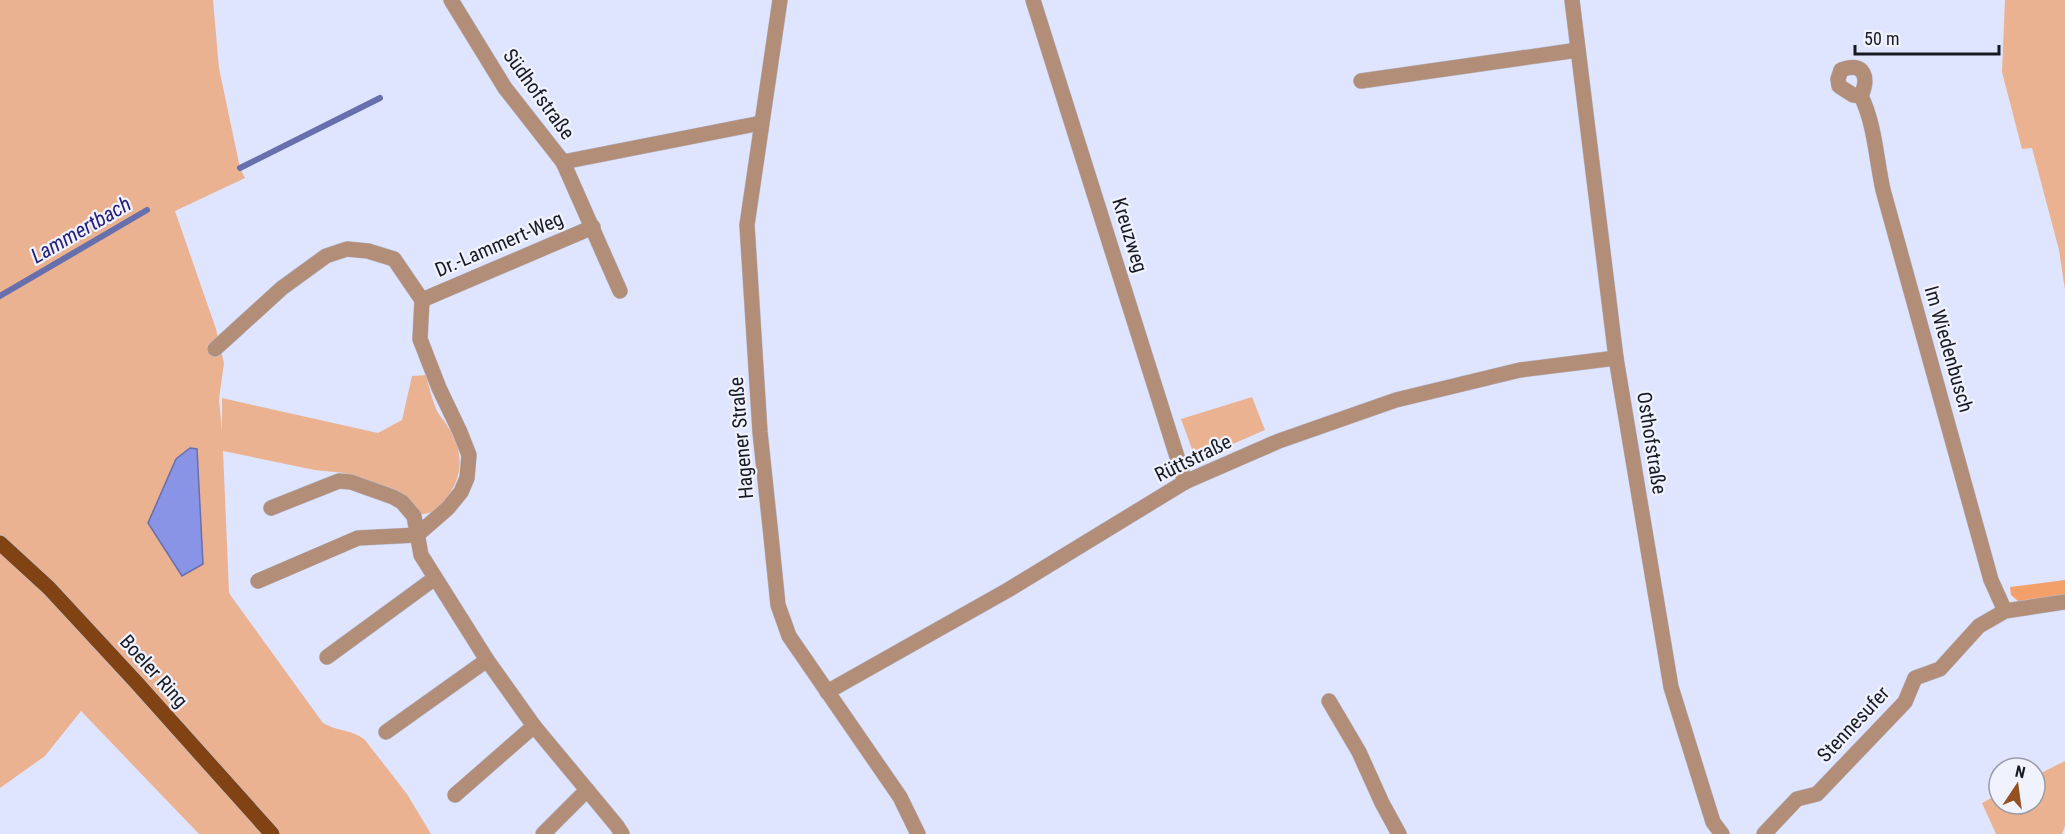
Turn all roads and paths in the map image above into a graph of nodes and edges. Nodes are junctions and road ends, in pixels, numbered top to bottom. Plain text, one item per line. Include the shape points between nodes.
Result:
1 (451, 0) edge
2 (780, 0) edge
3 (1033, 0) edge
4 (1572, 0) edge
5 (1578, 50) junction
6 (1361, 81) dead end
7 (1861, 96) dead end
8 (761, 123) junction
9 (563, 162) junction
10 (593, 227) junction
11 (620, 291) dead end
12 (422, 300) junction
13 (215, 349) dead end
14 (1616, 358) junction
15 (1185, 482) junction
16 (271, 508) dead end
17 (417, 535) junction
18 (0, 543) edge
19 (435, 578) junction
20 (258, 581) dead end
21 (2065, 602) edge
22 (2005, 611) junction
23 (327, 657) dead end
24 (487, 660) junction
25 (827, 692) junction
26 (1329, 701) dead end
27 (534, 726) junction
28 (386, 732) dead end
29 (587, 790) junction
30 (455, 795) dead end
31 (272, 834) edge
32 (543, 834) edge
33 (622, 834) edge
34 (918, 834) edge
35 (1399, 834) edge
36 (1722, 834) edge
37 (1764, 834) edge

1 - 9 street, Südhofstraße via 505,88
2 - 8 street, Hagener Straße
3 - 15 street, Kreuzweg
4 - 5 street, Osthofstraße
5 - 6 street
5 - 14 street, Osthofstraße
7 - 22 street, Im Wiedenbusch via 1869,113 1883,190 1988,569
8 - 9 street, Südhofstraße
8 - 25 street, Hagener Straße via 747,225 760,432 778,605 789,636
9 - 10 street, Dr.-Lammert-Weg
10 - 11 street, Dr.-Lammert-Weg
10 - 12 street, Dr.-Lammert-Weg
12 - 13 street, Dr.-Lammert-Weg via 394,259 347,249 326,256 282,288
12 - 17 street, Dr.-Lammert-Weg via 420,339 469,455 469,470 461,492
14 - 15 street, Rüttstraße via 1520,370 1396,400 1280,441
14 - 36 street, Osthofstraße via 1671,687 1713,822
15 - 25 street, Rüttstraße via 1008,590
16 - 17 street via 339,481 351,482 402,502 414,516
17 - 19 street via 421,555
17 - 20 street via 358,538
18 - 31 main road, Boeler Ring via 49,588
19 - 23 street
19 - 24 street
21 - 22 street, Stennesufer
22 - 37 street, Stennesufer via 1979,626 1940,669 1915,678 1905,702 1817,794 1797,799
24 - 27 street
24 - 28 street
25 - 34 street, Hagener Straße via 900,797
26 - 35 street
27 - 29 street
27 - 30 street
29 - 32 street
29 - 33 street

